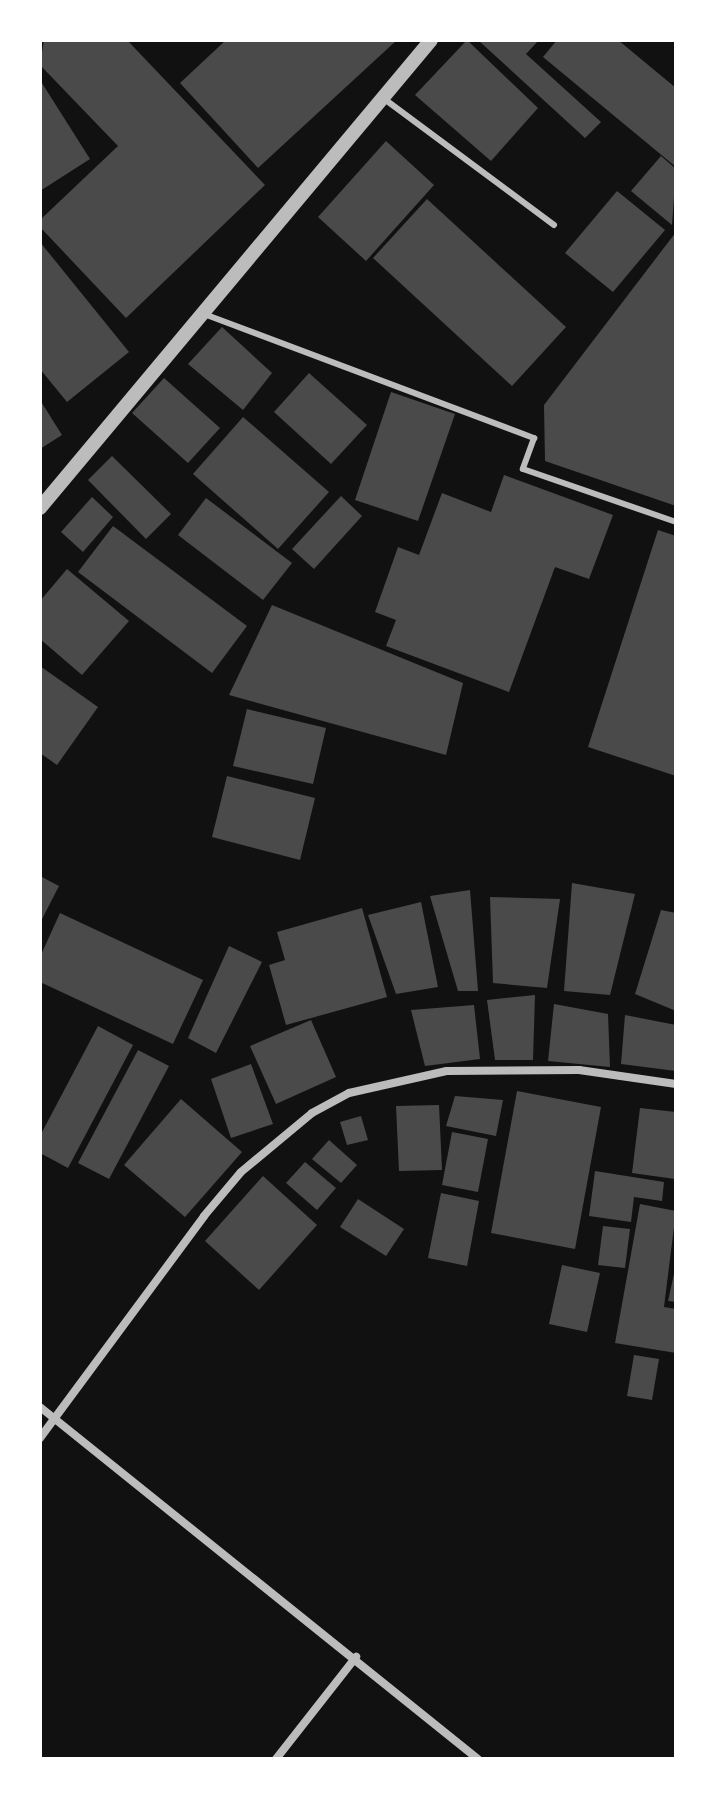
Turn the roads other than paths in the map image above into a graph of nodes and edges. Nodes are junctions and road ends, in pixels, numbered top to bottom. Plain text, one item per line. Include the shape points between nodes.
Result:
1 (431, 40) edge
2 (383, 98) junction
3 (554, 225) dead end
4 (201, 313) junction
5 (40, 508) edge
6 (676, 522) edge
7 (676, 1084) edge
8 (40, 1407) edge
9 (56, 1419) junction
10 (40, 1438) edge
11 (356, 1657) junction
12 (276, 1759) edge
13 (478, 1759) edge

1 - 2 street
2 - 3 lane
2 - 4 street
4 - 5 street
4 - 6 lane via 534,438 523,469
7 - 9 street via 511,1067 394,1079 349,1093 279,1136 241,1172
8 - 9 street
9 - 10 street
9 - 11 street
11 - 12 street
11 - 13 street

